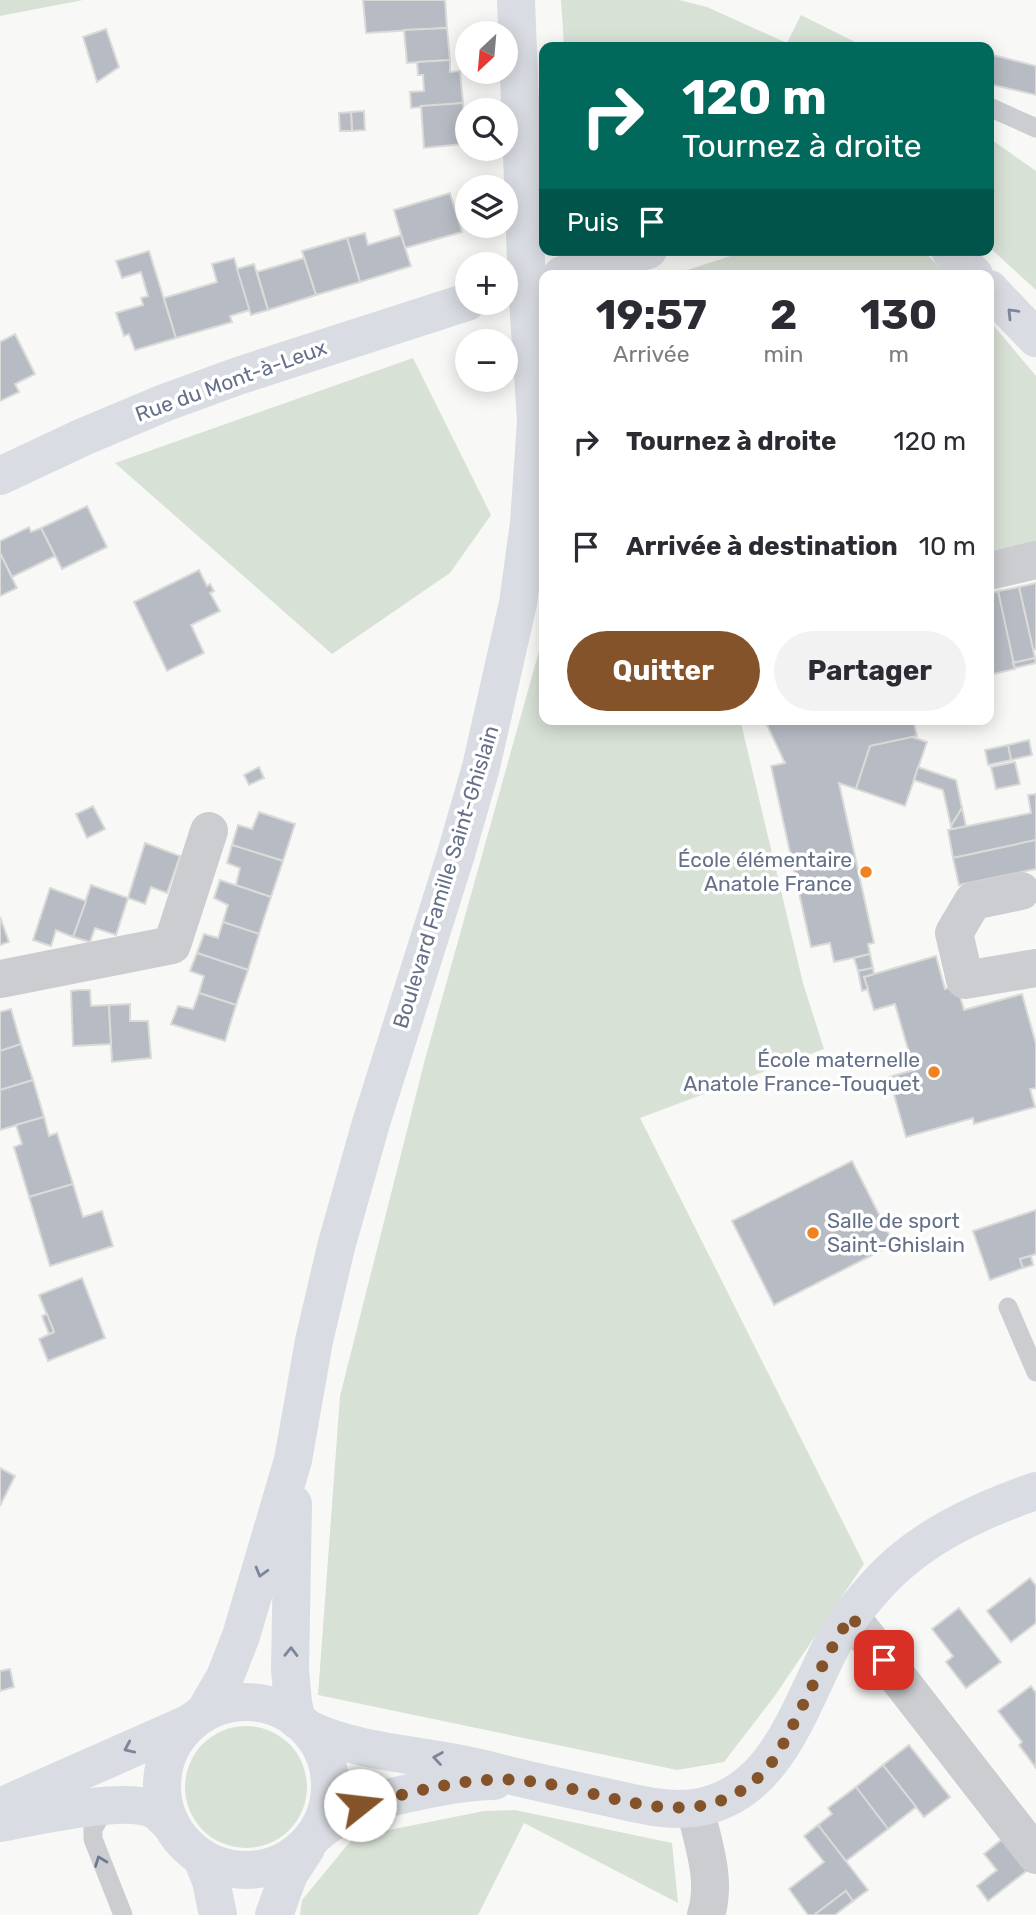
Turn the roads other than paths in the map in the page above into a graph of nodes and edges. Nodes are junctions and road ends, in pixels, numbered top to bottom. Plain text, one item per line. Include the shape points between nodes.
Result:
1 (516, 0) edge
2 (994, 109) edge
3 (1036, 128) edge
4 (627, 256) edge
5 (956, 256) edge
6 (580, 270) edge
7 (969, 270) edge
8 (535, 283) edge
9 (994, 294) edge
10 (455, 306) edge
11 (1036, 338) edge
12 (0, 476) edge
13 (1036, 560) edge
14 (994, 570) edge
15 (209, 831) dead end
16 (1021, 891) dead end
17 (1036, 968) edge
18 (0, 979) edge
19 (1008, 1307) dead end
20 (1036, 1372) edge
21 (293, 1460) junction
22 (1036, 1491) edge
23 (851, 1616) junction
24 (198, 1718) junction
25 (303, 1724) junction
26 (528, 1781) junction
27 (0, 1807) edge
28 (106, 1807) junction
29 (695, 1808) junction
30 (0, 1823) edge
31 (172, 1826) junction
32 (312, 1839) junction
33 (1036, 1855) edge
34 (202, 1858) junction
35 (122, 1915) edge
36 (218, 1915) edge
37 (274, 1915) edge
38 (706, 1915) edge

1 - 8 main road
2 - 3 lane
4 - 6 main road
5 - 7 main road
8 - 21 main road, Boulevard Famille Saint-Ghislain via 532,495 518,603 500,691 474,792 336,1247
11 -> 9 main road
10 - 12 main road, Rue du Mont-à-Leux via 164,403
13 - 14 street
15 - 18 street via 172,945
16 - 17 street via 973,901 954,933 965,980
19 - 20 lane
21 -> 24 main road, Boulevard Famille Saint-Ghislain via 241,1636 225,1677
25 -> 21 main road, Boulevard Famille Saint-Ghislain via 293,1703 290,1670
22 - 23 main road via 956,1524 924,1545 875,1586
23 - 29 main road via 769,1766 726,1798
23 - 33 street
24 - 25 main road via 224,1705 246,1702 268,1705
24 -> 27 main road
24 - 31 main road via 170,1749 163,1771 162,1794
26 -> 25 main road via 445,1759 341,1743
25 - 32 main road via 325,1755 331,1785 326,1815
26 - 29 main road via 647,1806
26 - 32 main road via 477,1781 400,1794 340,1815
28 - 30 main road
28 - 31 main road via 141,1806
35 -> 28 lane via 93,1839 93,1829
29 - 38 street via 710,1875
31 - 34 main road
32 - 34 main road via 286,1861 261,1869 226,1868
32 - 37 main road via 289,1874
34 - 36 main road

